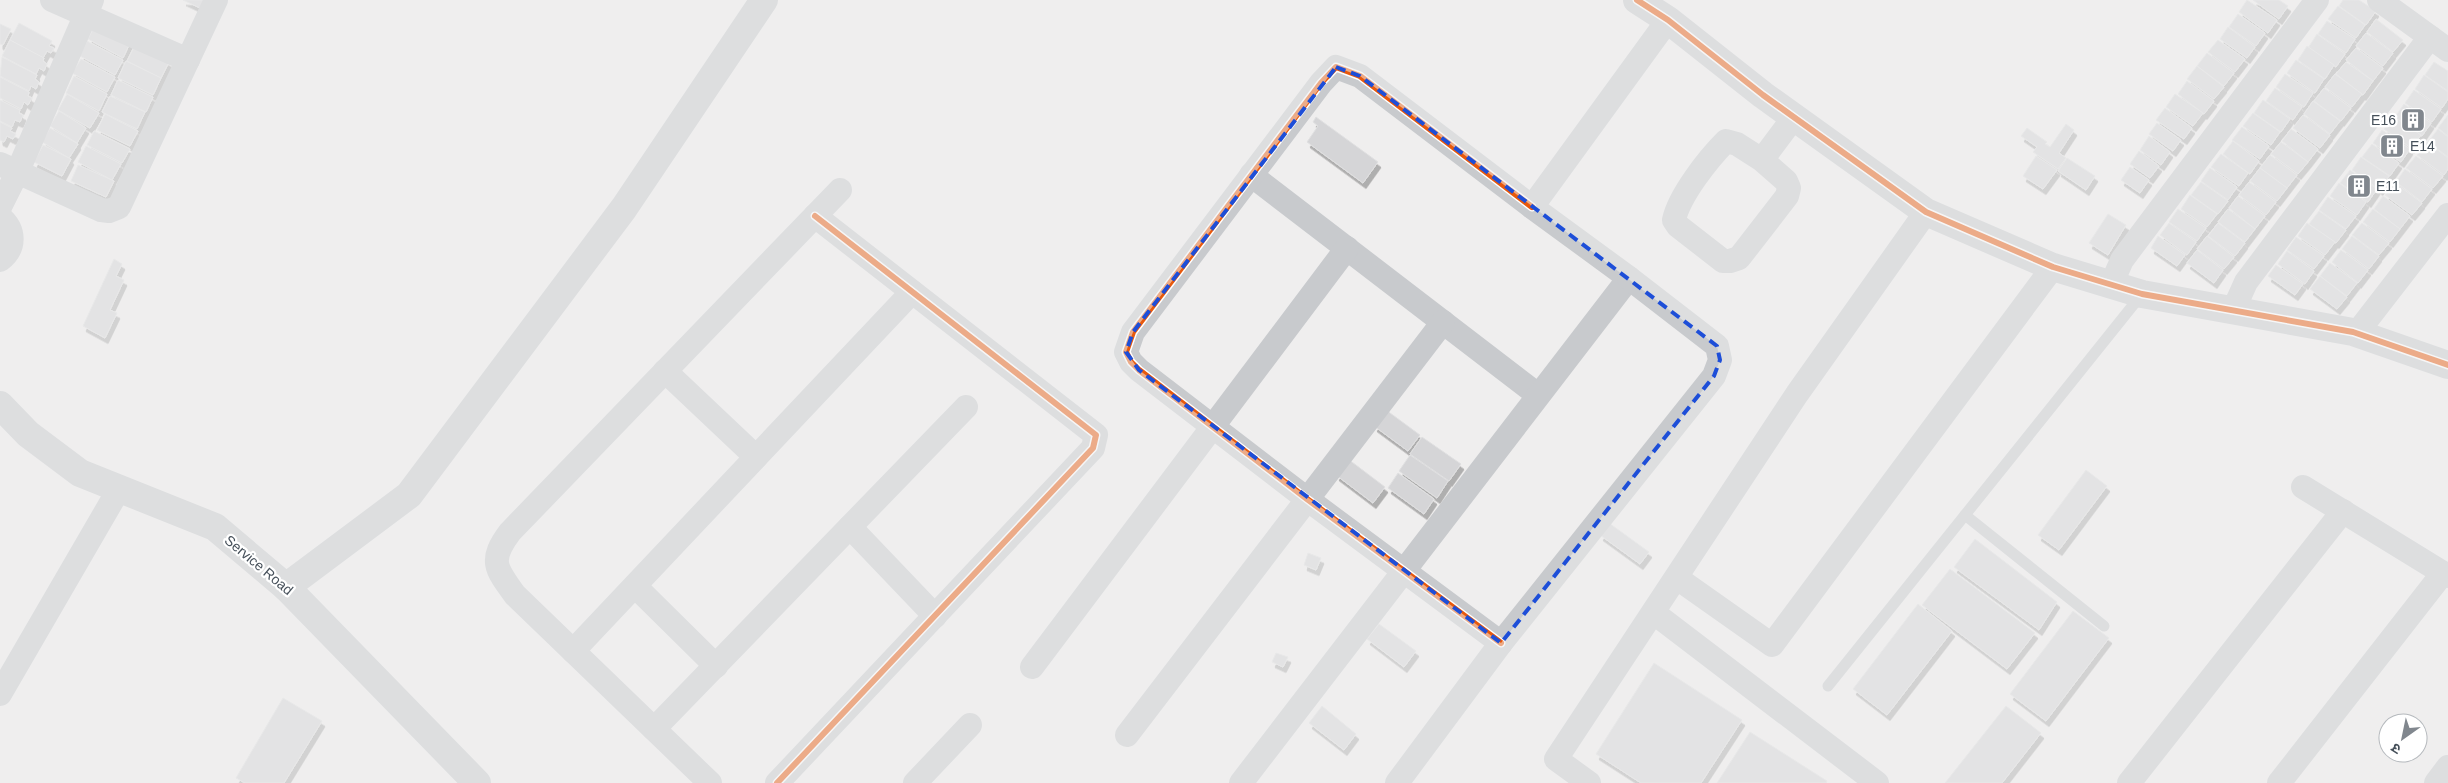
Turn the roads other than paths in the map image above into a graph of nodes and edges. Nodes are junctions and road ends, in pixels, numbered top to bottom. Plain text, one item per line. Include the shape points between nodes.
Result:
1 (52, 0) edge
2 (216, 0) edge
3 (764, 0) edge
4 (1637, 0) edge
5 (2317, 0) edge
6 (2379, 0) edge
7 (89, 7) edge
8 (1668, 20) junction
9 (2439, 43) edge
10 (188, 60) junction
11 (1794, 117) junction
12 (1762, 160) junction
13 (9, 168) edge
14 (1251, 176) junction
15 (840, 190) dead end
16 (0, 207) edge
17 (1532, 207) junction
18 (1926, 212) junction
19 (2448, 215) edge
20 (0, 216) edge
21 (815, 216) junction
22 (1347, 248) junction
23 (0, 260) edge
24 (2053, 267) junction
25 (1629, 278) junction
26 (2111, 285) junction
27 (912, 292) junction
28 (2142, 294) junction
29 (2233, 311) junction
30 (1444, 322) junction
31 (2356, 334) junction
32 (2447, 364) edge
33 (665, 371) junction
34 (1538, 395) junction
35 (0, 405) edge
36 (966, 407) dead end
37 (1212, 425) junction
38 (756, 457) junction
39 (2303, 487) dead end
40 (119, 489) junction
41 (1308, 499) junction
42 (2342, 511) junction
43 (1965, 515) junction
44 (850, 527) junction
45 (1405, 571) junction
46 (2446, 574) edge
47 (1677, 578) junction
48 (635, 586) junction
49 (286, 587) junction
50 (1654, 613) junction
51 (935, 616) junction
52 (2104, 626) dead end
53 (1501, 643) junction
54 (573, 651) junction
55 (716, 666) junction
56 (1032, 666) dead end
57 (1828, 686) dead end
58 (0, 692) edge
59 (970, 725) dead end
60 (654, 729) junction
61 (1127, 735) dead end
62 (2448, 767) edge
63 (477, 783) edge
64 (710, 783) edge
65 (777, 783) edge
66 (914, 783) edge
67 (1241, 783) edge
68 (1397, 783) edge
69 (1589, 783) edge
70 (1877, 783) edge
71 (2129, 783) edge
72 (2279, 783) edge
73 (2436, 783) edge

1 - 7 street
2 - 10 street
3 - 49 street via 624,208 409,495
4 - 8 street
5 - 26 street via 2122,260
6 - 9 street
7 - 10 street
7 - 13 street
8 - 11 street
8 - 17 street
9 - 29 street via 2246,282
10 - 13 street via 119,207 101,210
11 - 12 street
11 - 18 street
12 - 12 street via 1786,181 1789,188 1787,196 1739,258 1723,261 1678,226 1674,220 1677,207 1726,142 1737,144
13 - 16 street
14 - 17 street via 1336,67 1360,76
14 - 22 street
14 - 37 street via 1133,332 1126,352 1139,370
15 - 21 street
17 - 25 street
18 - 24 street
18 - 47 street via 1797,394
19 - 31 street
20 - 23 street via 10,228 12,237 8,253
21 - 27 street
21 - 33 street
22 - 30 street
22 - 37 street
24 - 26 street
24 - 47 street via 1772,645
25 - 34 street
25 - 53 street via 1717,346 1720,360 1714,376
26 - 28 street
27 - 38 street
27 - 51 street via 1096,436 1093,448
28 - 29 street
28 - 43 lane
29 - 31 street
30 - 34 street
30 - 41 street
31 - 32 street
33 - 38 street
33 - 54 street via 510,532 497,550 498,570 510,588
34 - 45 street
35 - 40 street, Service Road via 28,434 80,473
36 - 44 street
37 - 41 street
37 - 56 street
38 - 48 street
39 - 42 street
40 - 49 street, Service Road via 214,528
40 - 58 street
41 - 45 street
41 - 61 street
42 - 46 street
42 - 71 street
43 - 52 lane
43 - 57 lane
44 - 51 street
44 - 55 street
45 - 53 street
45 - 67 street
46 - 72 street
47 - 50 street
48 - 54 street
48 - 55 street
49 - 63 street, Service Road
50 - 69 street via 1556,759
50 - 70 street
51 - 65 street
53 - 68 street
54 - 60 street
55 - 60 street
59 - 66 street
60 - 64 street
62 - 73 street

